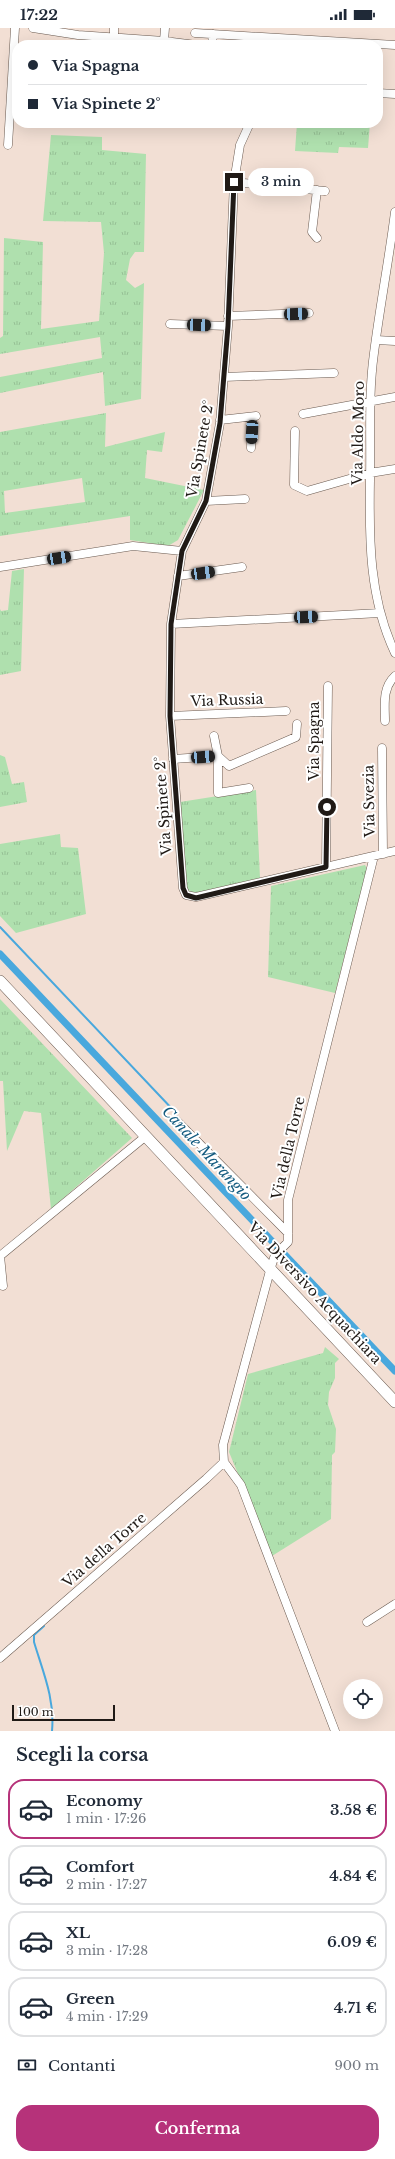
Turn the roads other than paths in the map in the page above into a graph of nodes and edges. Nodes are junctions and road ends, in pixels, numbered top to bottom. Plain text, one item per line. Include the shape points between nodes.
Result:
1 (15, 28) edge
2 (33, 28) edge
3 (114, 28) edge
4 (165, 28) edge
5 (195, 30) edge
6 (67, 31) edge
7 (213, 34) junction
8 (114, 37) junction
9 (14, 40) edge
10 (140, 40) edge
11 (159, 40) edge
12 (212, 40) edge
13 (312, 40) edge
14 (383, 44) edge
15 (395, 45) edge
16 (12, 78) edge
17 (383, 93) edge
18 (395, 94) edge
19 (248, 128) edge
20 (8, 145) dead end
21 (234, 182) junction
22 (395, 212) edge
23 (317, 238) dead end
24 (310, 313) dead end
25 (228, 316) junction
26 (170, 324) dead end
27 (228, 326) junction
28 (376, 340) junction
29 (395, 341) edge
30 (334, 373) dead end
31 (224, 378) junction
32 (395, 397) edge
33 (370, 402) junction
34 (303, 414) dead end
35 (220, 420) junction
36 (294, 431) dead end
37 (251, 448) dead end
38 (395, 469) edge
39 (370, 473) junction
40 (245, 499) dead end
41 (206, 501) junction
42 (182, 551) junction
43 (0, 567) edge
44 (242, 567) dead end
45 (178, 576) junction
46 (380, 614) junction
47 (171, 624) junction
48 (395, 653) edge
49 (395, 676) edge
50 (328, 686) dead end
51 (286, 711) dead end
52 (170, 716) junction
53 (386, 721) dead end
54 (297, 724) dead end
55 (214, 736) dead end
56 (382, 748) dead end
57 (218, 756) junction
58 (173, 759) junction
59 (249, 788) dead end
60 (395, 851) edge
61 (383, 854) junction
62 (374, 856) junction
63 (326, 867) junction
64 (0, 981) edge
65 (176, 1120) dead end
66 (146, 1136) junction
67 (288, 1238) junction
68 (0, 1256) edge
69 (271, 1267) junction
70 (3, 1286) dead end
71 (395, 1402) edge
72 (224, 1462) junction
73 (395, 1604) edge
74 (367, 1622) dead end
75 (0, 1658) edge
76 (335, 1731) edge

1 - 9 street
2 - 6 street
3 - 8 street
4 - 11 street
5 - 7 street
6 - 8 street
7 - 12 street
7 - 13 street
8 - 10 street
14 - 15 street
16 - 20 street
17 - 18 street
19 - 21 street, Via Spinete 2° via 240,145
21 - 23 street via 321,191 312,232
21 - 25 street, Via Spinete 2°
22 - 28 street, Via Aldo Moro
24 - 25 street
25 - 27 street, Via Spinete 2°
26 - 27 street
27 - 31 street, Via Spinete 2°
28 - 29 street
28 - 33 street, Via Aldo Moro
30 - 31 street
31 - 35 street, Via Spinete 2°
32 - 33 street
33 - 34 street
33 - 39 street, Via Aldo Moro
35 - 37 street via 254,416
35 - 41 street, Via Spinete 2°
36 - 39 street via 294,485 307,491
38 - 39 street
39 - 46 street, Via Aldo Moro via 369,539
40 - 41 street
41 - 42 street, Via Spinete 2°
42 - 43 street via 133,546
42 - 45 street, Via Spinete 2°
44 - 45 street
45 - 47 street, Via Spinete 2°
46 - 47 street
46 - 48 street, Via Aldo Moro
47 - 52 street, Via Spinete 2°
49 - 53 street via 388,682 385,698
50 - 63 street, Via Spagna
51 - 52 street, Via Russia
52 - 58 street, Via Spinete 2°
54 - 57 street via 296,737 229,766
55 - 57 street
56 - 61 street, Via Svezia
57 - 58 street
57 - 59 street via 218,793
58 - 63 street, Via Spinete 2° via 183,888 186,895 196,898
60 - 61 street
61 - 62 street
62 - 63 street, Via Spinete 2°
62 - 67 street, Via della Torre via 288,1200
64 - 66 main road, Via Diversivo Acquachiara
65 - 67 street
66 - 68 street
66 - 69 main road, Via Diversivo Acquachiara
67 - 69 street via 275,1255
68 - 70 street
69 - 71 main road, Via Diversivo Acquachiara
69 - 72 street via 223,1445
72 - 75 street, Via della Torre
72 - 76 street via 241,1485
73 - 74 street

